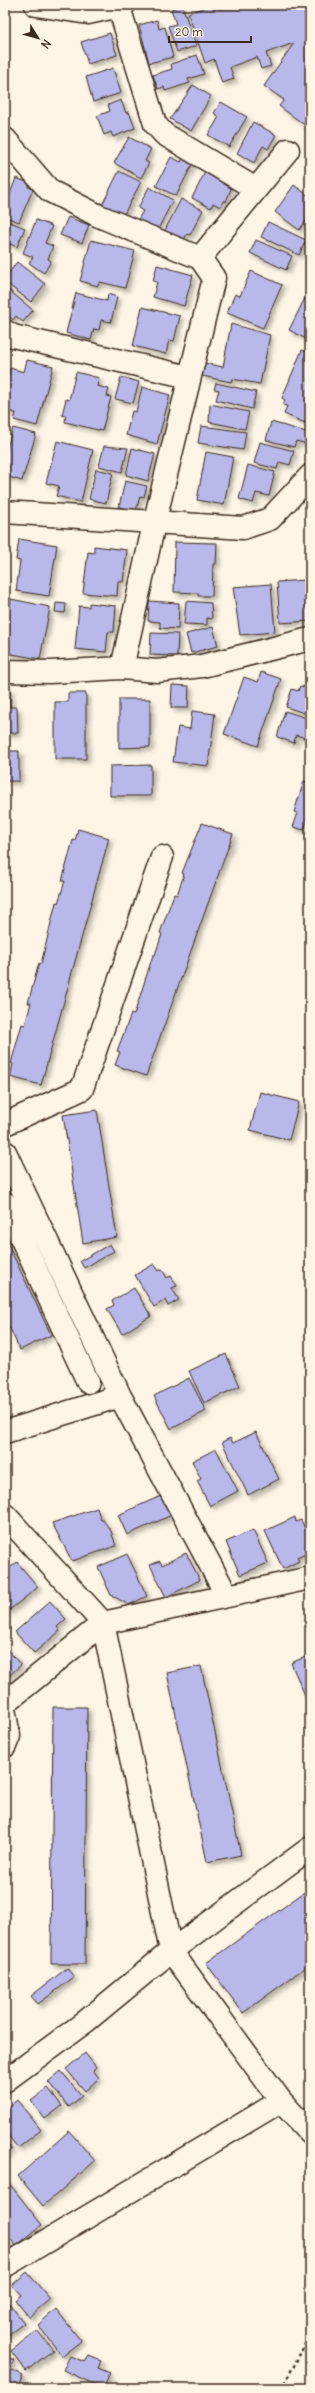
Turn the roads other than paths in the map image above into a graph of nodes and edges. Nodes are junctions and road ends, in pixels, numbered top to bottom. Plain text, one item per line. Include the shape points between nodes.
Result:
1 (36, 5) edge
2 (121, 6) edge
3 (5, 139) edge
4 (288, 150) dead end
5 (256, 188) junction
6 (200, 258) junction
7 (5, 331) edge
8 (189, 377) junction
9 (310, 476) edge
10 (6, 511) edge
11 (154, 524) junction
12 (310, 639) edge
13 (122, 668) junction
14 (5, 671) edge
15 (162, 857) dead end
16 (5, 1124) edge
17 (5, 1152) edge
18 (5, 1203) edge
19 (88, 1382) dead end
20 (120, 1396) junction
21 (5, 1432) edge
22 (5, 1515) edge
23 (310, 1578) edge
24 (227, 1596) junction
25 (103, 1624) junction
26 (5, 1702) edge
27 (5, 1714) edge
28 (5, 1746) edge
29 (310, 1848) edge
30 (170, 1951) junction
31 (5, 2081) edge
32 (282, 2101) junction
33 (310, 2133) edge
34 (5, 2266) edge

1 - 2 street via 88,13
2 - 5 street via 155,124 164,134
3 - 6 street via 50,191 99,216
4 - 5 street
5 - 6 street
6 - 8 street via 214,278
7 - 8 street via 13,336
8 - 11 street
9 - 11 street via 270,519 243,528
10 - 11 street
11 - 13 street
12 - 13 street via 202,666 157,671
13 - 14 street via 50,672
15 - 16 street via 82,1089
17 - 20 street
18 - 19 street
20 - 21 street
20 - 24 street
22 - 25 street
23 - 24 street
24 - 25 street
25 - 26 street
25 - 30 street
27 - 28 street via 9,1736
29 - 30 street
30 - 31 street via 85,2022
30 - 32 street
32 - 33 street
32 - 34 street

